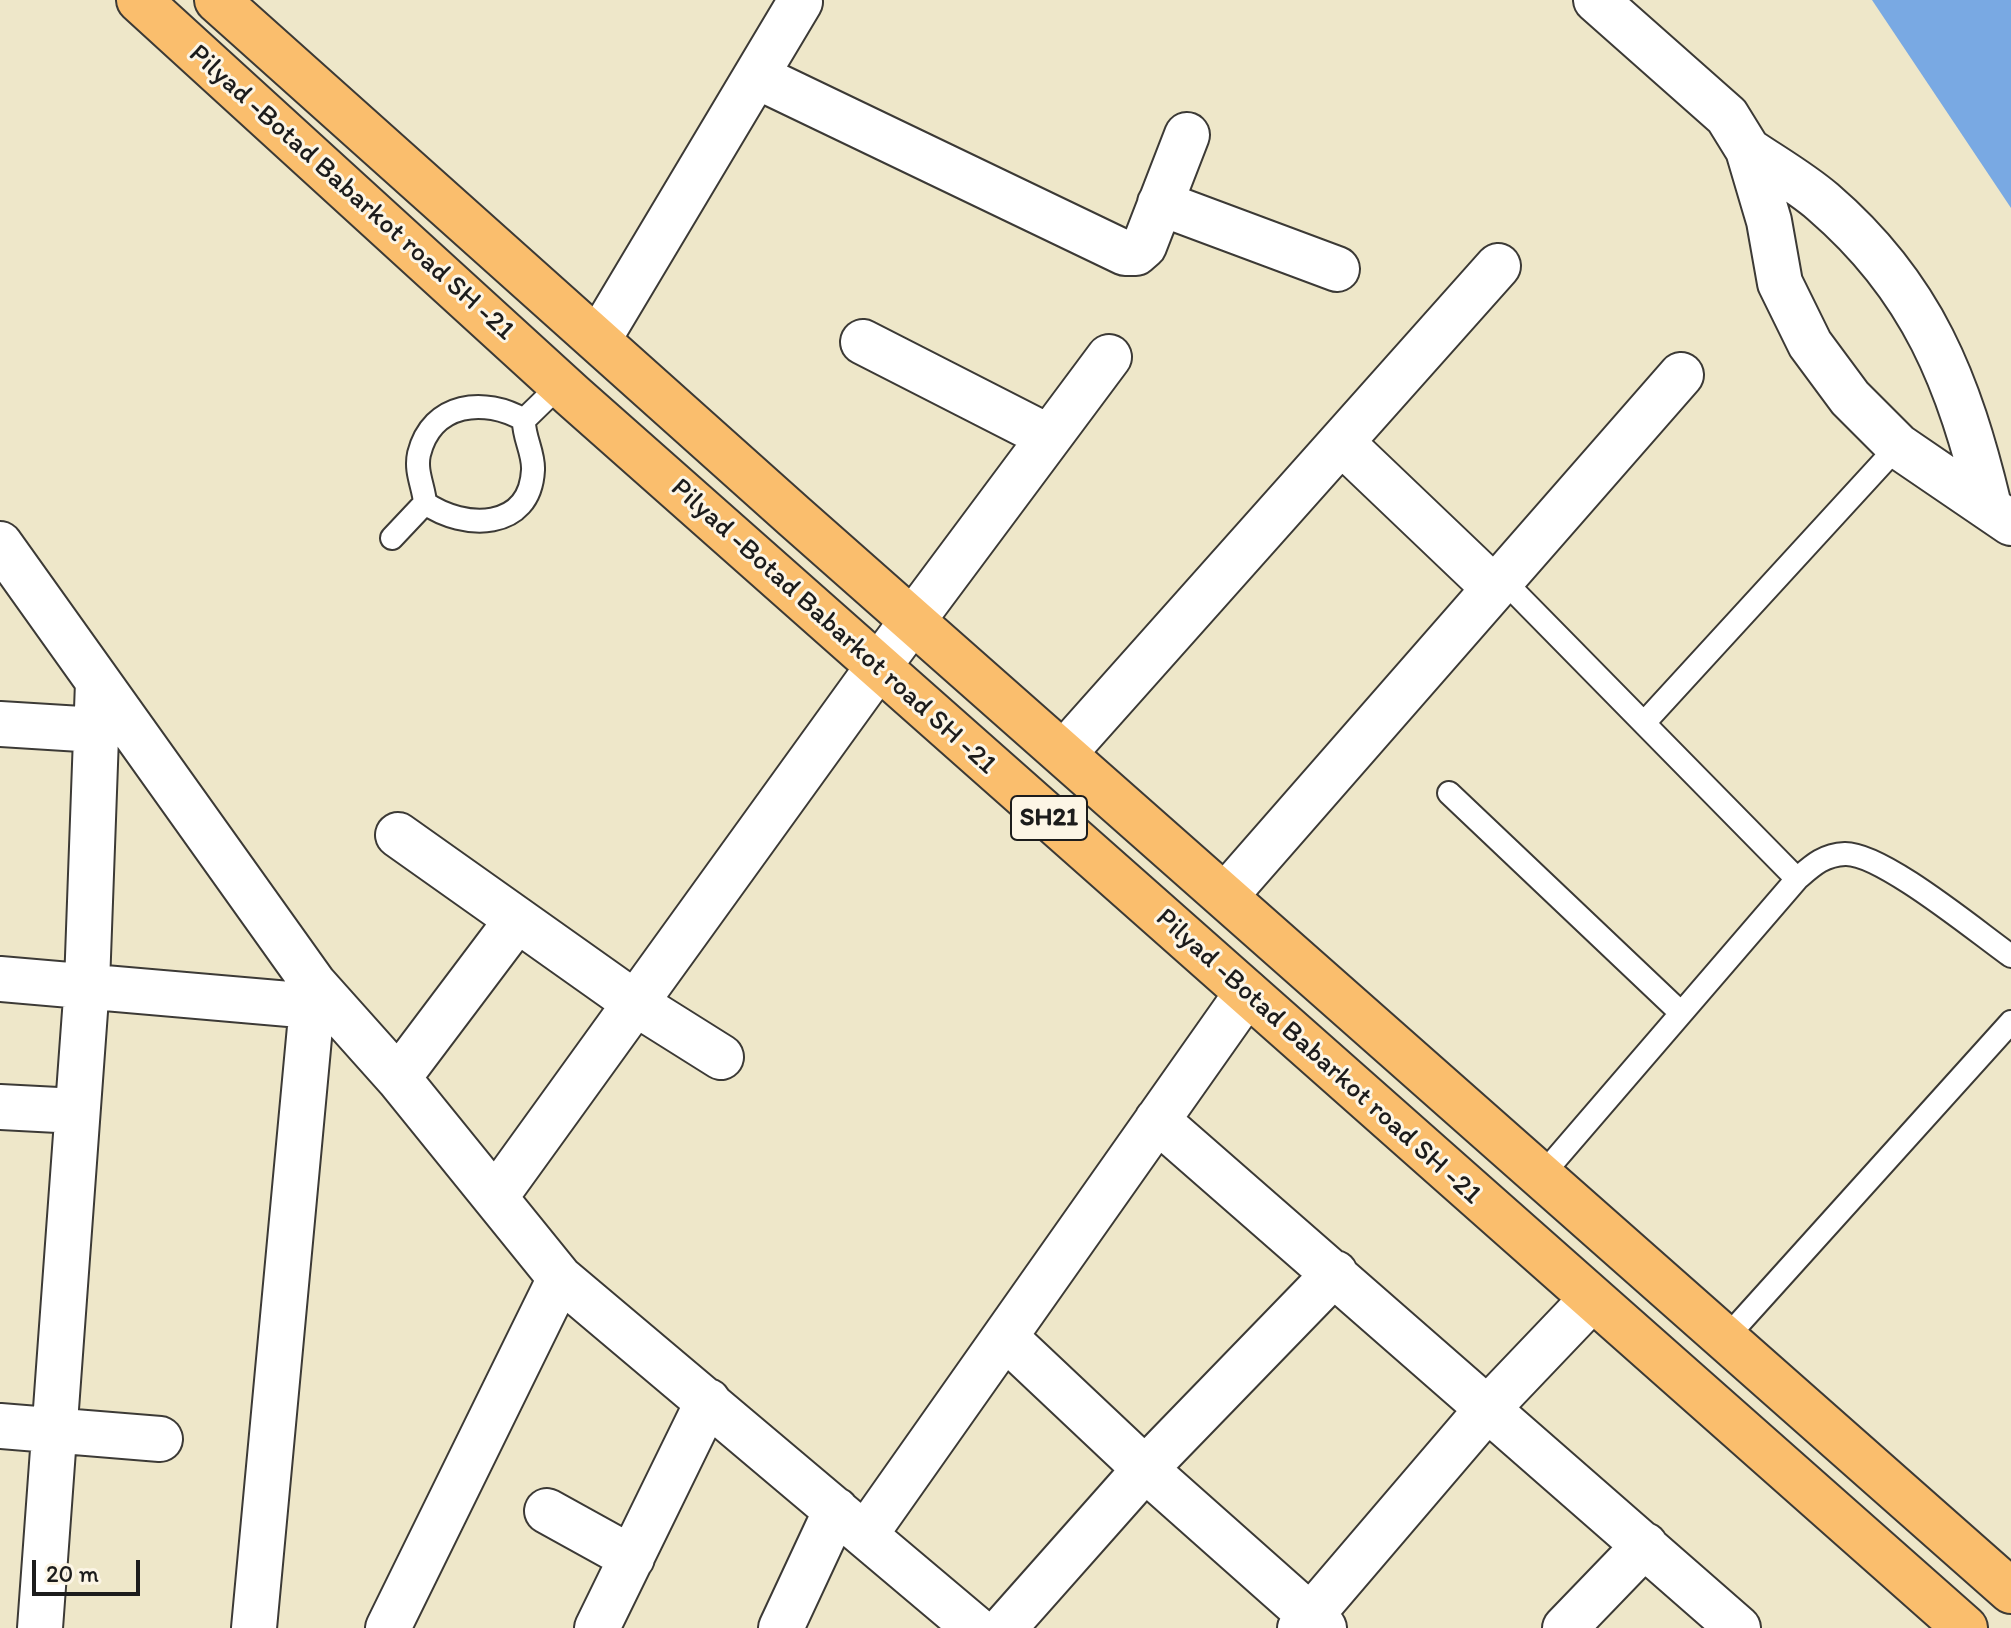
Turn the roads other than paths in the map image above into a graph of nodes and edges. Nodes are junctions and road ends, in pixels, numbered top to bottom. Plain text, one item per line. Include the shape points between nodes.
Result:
1 (139, 0) edge
2 (217, 0) edge
3 (1596, 0) edge
4 (800, 2) edge
5 (756, 76) junction
6 (1187, 135) dead end
7 (1748, 150) junction
8 (1160, 203) junction
9 (1498, 266) dead end
10 (1337, 269) dead end
11 (598, 340) junction
12 (863, 342) dead end
13 (1109, 357) dead end
14 (1681, 375) dead end
15 (561, 384) junction
16 (524, 420) junction
17 (1049, 437) junction
18 (1341, 442) junction
19 (1898, 446) junction
20 (425, 503) junction
21 (2000, 514) edge
22 (392, 538) dead end
23 (0, 544) edge
24 (1498, 584) junction
25 (913, 620) junction
26 (878, 667) junction
27 (98, 682) junction
28 (1644, 723) junction
29 (0, 724) edge
30 (97, 730) junction
31 (1064, 753) junction
32 (1449, 793) dead end
33 (398, 835) dead end
34 (1797, 879) junction
35 (1226, 895) junction
36 (517, 920) junction
37 (2011, 956) edge
38 (0, 979) edge
39 (87, 984) junction
40 (1247, 993) junction
41 (313, 995) junction
42 (635, 1003) junction
43 (1681, 1013) junction
44 (2011, 1022) edge
45 (721, 1057) dead end
46 (398, 1078) junction
47 (0, 1107) edge
48 (77, 1111) junction
49 (1157, 1120) junction
50 (1542, 1175) junction
51 (496, 1196) junction
52 (1335, 1273) junction
53 (560, 1278) junction
54 (1591, 1300) junction
55 (1005, 1337) junction
56 (1726, 1338) junction
57 (708, 1401) junction
58 (1489, 1407) junction
59 (0, 1426) edge
60 (54, 1430) junction
61 (160, 1439) dead end
62 (1145, 1469) junction
63 (547, 1511) dead end
64 (851, 1523) junction
65 (1645, 1545) junction
66 (632, 1558) junction
67 (2011, 1591) edge
68 (1311, 1624) edge
69 (978, 1627) edge
70 (40, 1628) edge
71 (254, 1628) edge
72 (388, 1628) edge
73 (597, 1628) edge
74 (781, 1628) edge
75 (1565, 1628) edge
76 (1738, 1628) edge
77 (1965, 1628) edge

1 - 15 main road, Pilyad -Botad Babarkot road SH -21 / SH21
2 - 11 main road, Pilyad -Botad Babarkot road SH -21 / SH21
3 - 7 street via 1727,116
4 - 5 street
5 - 8 street via 1125,253 1144,246
5 - 11 street
6 - 8 street
7 - 19 street via 1780,283 1810,344 1850,398
7 - 21 street via 1822,201 1885,265 1935,340
8 - 10 street
9 - 18 street
11 - 25 main road, Pilyad -Botad Babarkot road SH -21 / SH21
12 - 17 street
13 - 17 street
14 - 24 street
15 - 16 lane
15 - 26 main road, Pilyad -Botad Babarkot road SH -21 / SH21
16 - 20 lane via 484,405 443,418 419,455
16 - 20 lane via 533,471 524,498 503,517 476,524
17 - 25 street
18 - 24 street
18 - 31 street
19 - 21 street
19 - 28 lane
20 - 22 lane
23 - 27 street
24 - 28 lane
24 - 35 street
25 - 26 street
25 - 31 main road, Pilyad -Botad Babarkot road SH -21 / SH21
26 - 40 main road, Pilyad -Botad Babarkot road SH -21 / SH21
26 - 42 street
27 - 30 street
27 - 41 street
28 - 34 lane
29 - 30 street
30 - 39 street
31 - 35 main road, Pilyad -Botad Babarkot road SH -21 / SH21
32 - 43 lane
33 - 36 street
34 - 37 lane via 1820,859 1846,854 1876,861
34 - 43 lane
35 - 50 main road, Pilyad -Botad Babarkot road SH -21 / SH21
36 - 42 street
36 - 46 street
38 - 39 street
39 - 41 street
39 - 48 street
40 - 49 street
40 - 54 main road, Pilyad -Botad Babarkot road SH -21 / SH21
41 - 46 street
41 - 71 street
42 - 45 street
42 - 51 street
43 - 50 lane
44 - 56 lane
46 - 51 street
47 - 48 street
48 - 60 street
49 - 52 street
49 - 55 street
50 - 56 main road, Pilyad -Botad Babarkot road SH -21 / SH21
51 - 53 street
52 - 58 street
52 - 62 street
53 - 57 street
53 - 72 street
54 - 58 street
54 - 77 main road, Pilyad -Botad Babarkot road SH -21 / SH21
55 - 62 street
55 - 64 street
56 - 67 main road, Pilyad -Botad Babarkot road SH -21 / SH21
57 - 64 street
57 - 66 street
58 - 65 street
58 - 68 street
59 - 60 street
60 - 61 street
60 - 70 street
62 - 68 street
62 - 69 street
63 - 66 street
64 - 69 street
64 - 74 street
65 - 75 street
65 - 76 street
66 - 73 street

